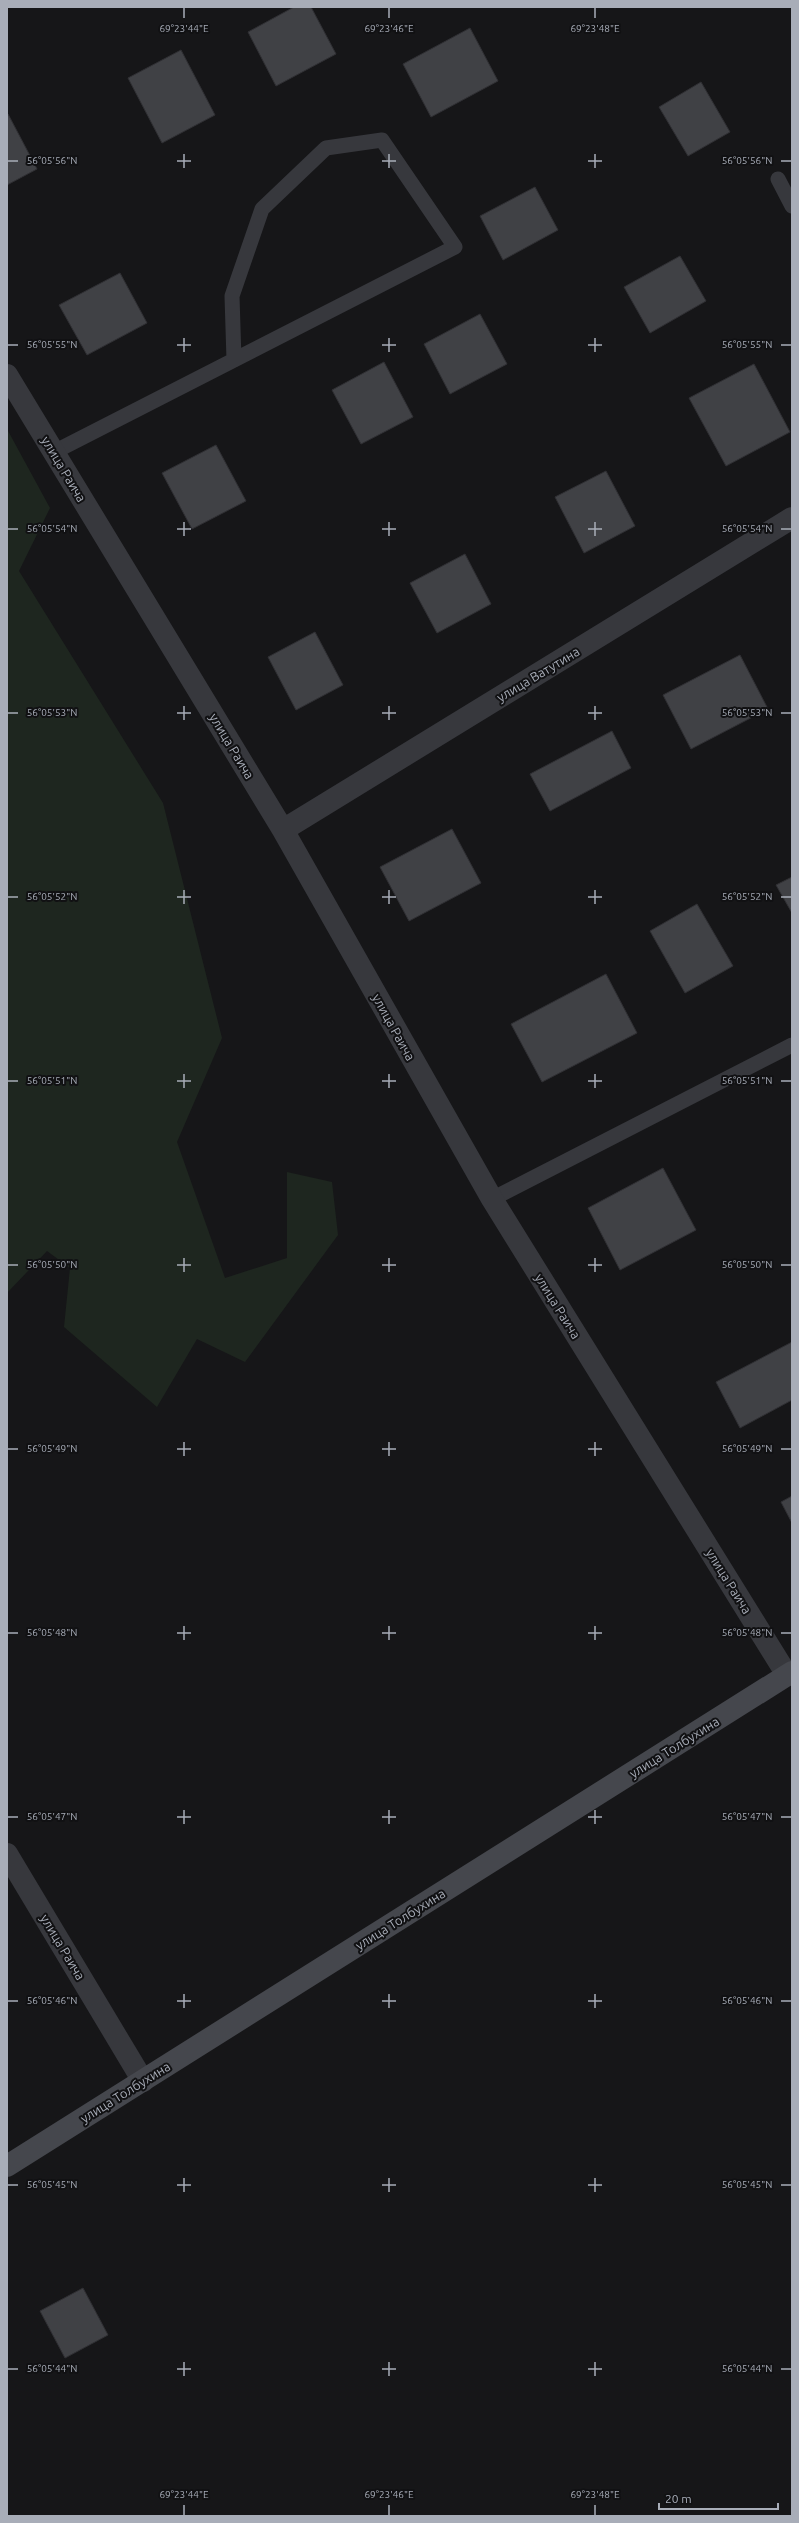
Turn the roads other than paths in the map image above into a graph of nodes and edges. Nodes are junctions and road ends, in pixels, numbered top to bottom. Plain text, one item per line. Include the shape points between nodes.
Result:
1 (778, 179) dead end
2 (792, 206) edge
3 (234, 360) junction
4 (7, 375) edge
5 (54, 452) junction
6 (792, 518) edge
7 (284, 830) junction
8 (792, 1045) edge
9 (492, 1199) junction
10 (790, 1674) edge
11 (7, 1854) edge
12 (143, 2081) junction
13 (7, 2166) edge

1 - 2 lane
3 - 3 lane via 455,247 382,140 326,148 262,209 232,296
3 - 5 lane
4 - 5 street, улица Раича
5 - 7 street, улица Раича
6 - 7 street, улица Ватутина
7 - 9 street, улица Раича
8 - 9 lane
9 - 10 street, улица Раича
10 - 12 street, улица Толбухина
11 - 12 street, улица Раича
12 - 13 street, улица Толбухина

